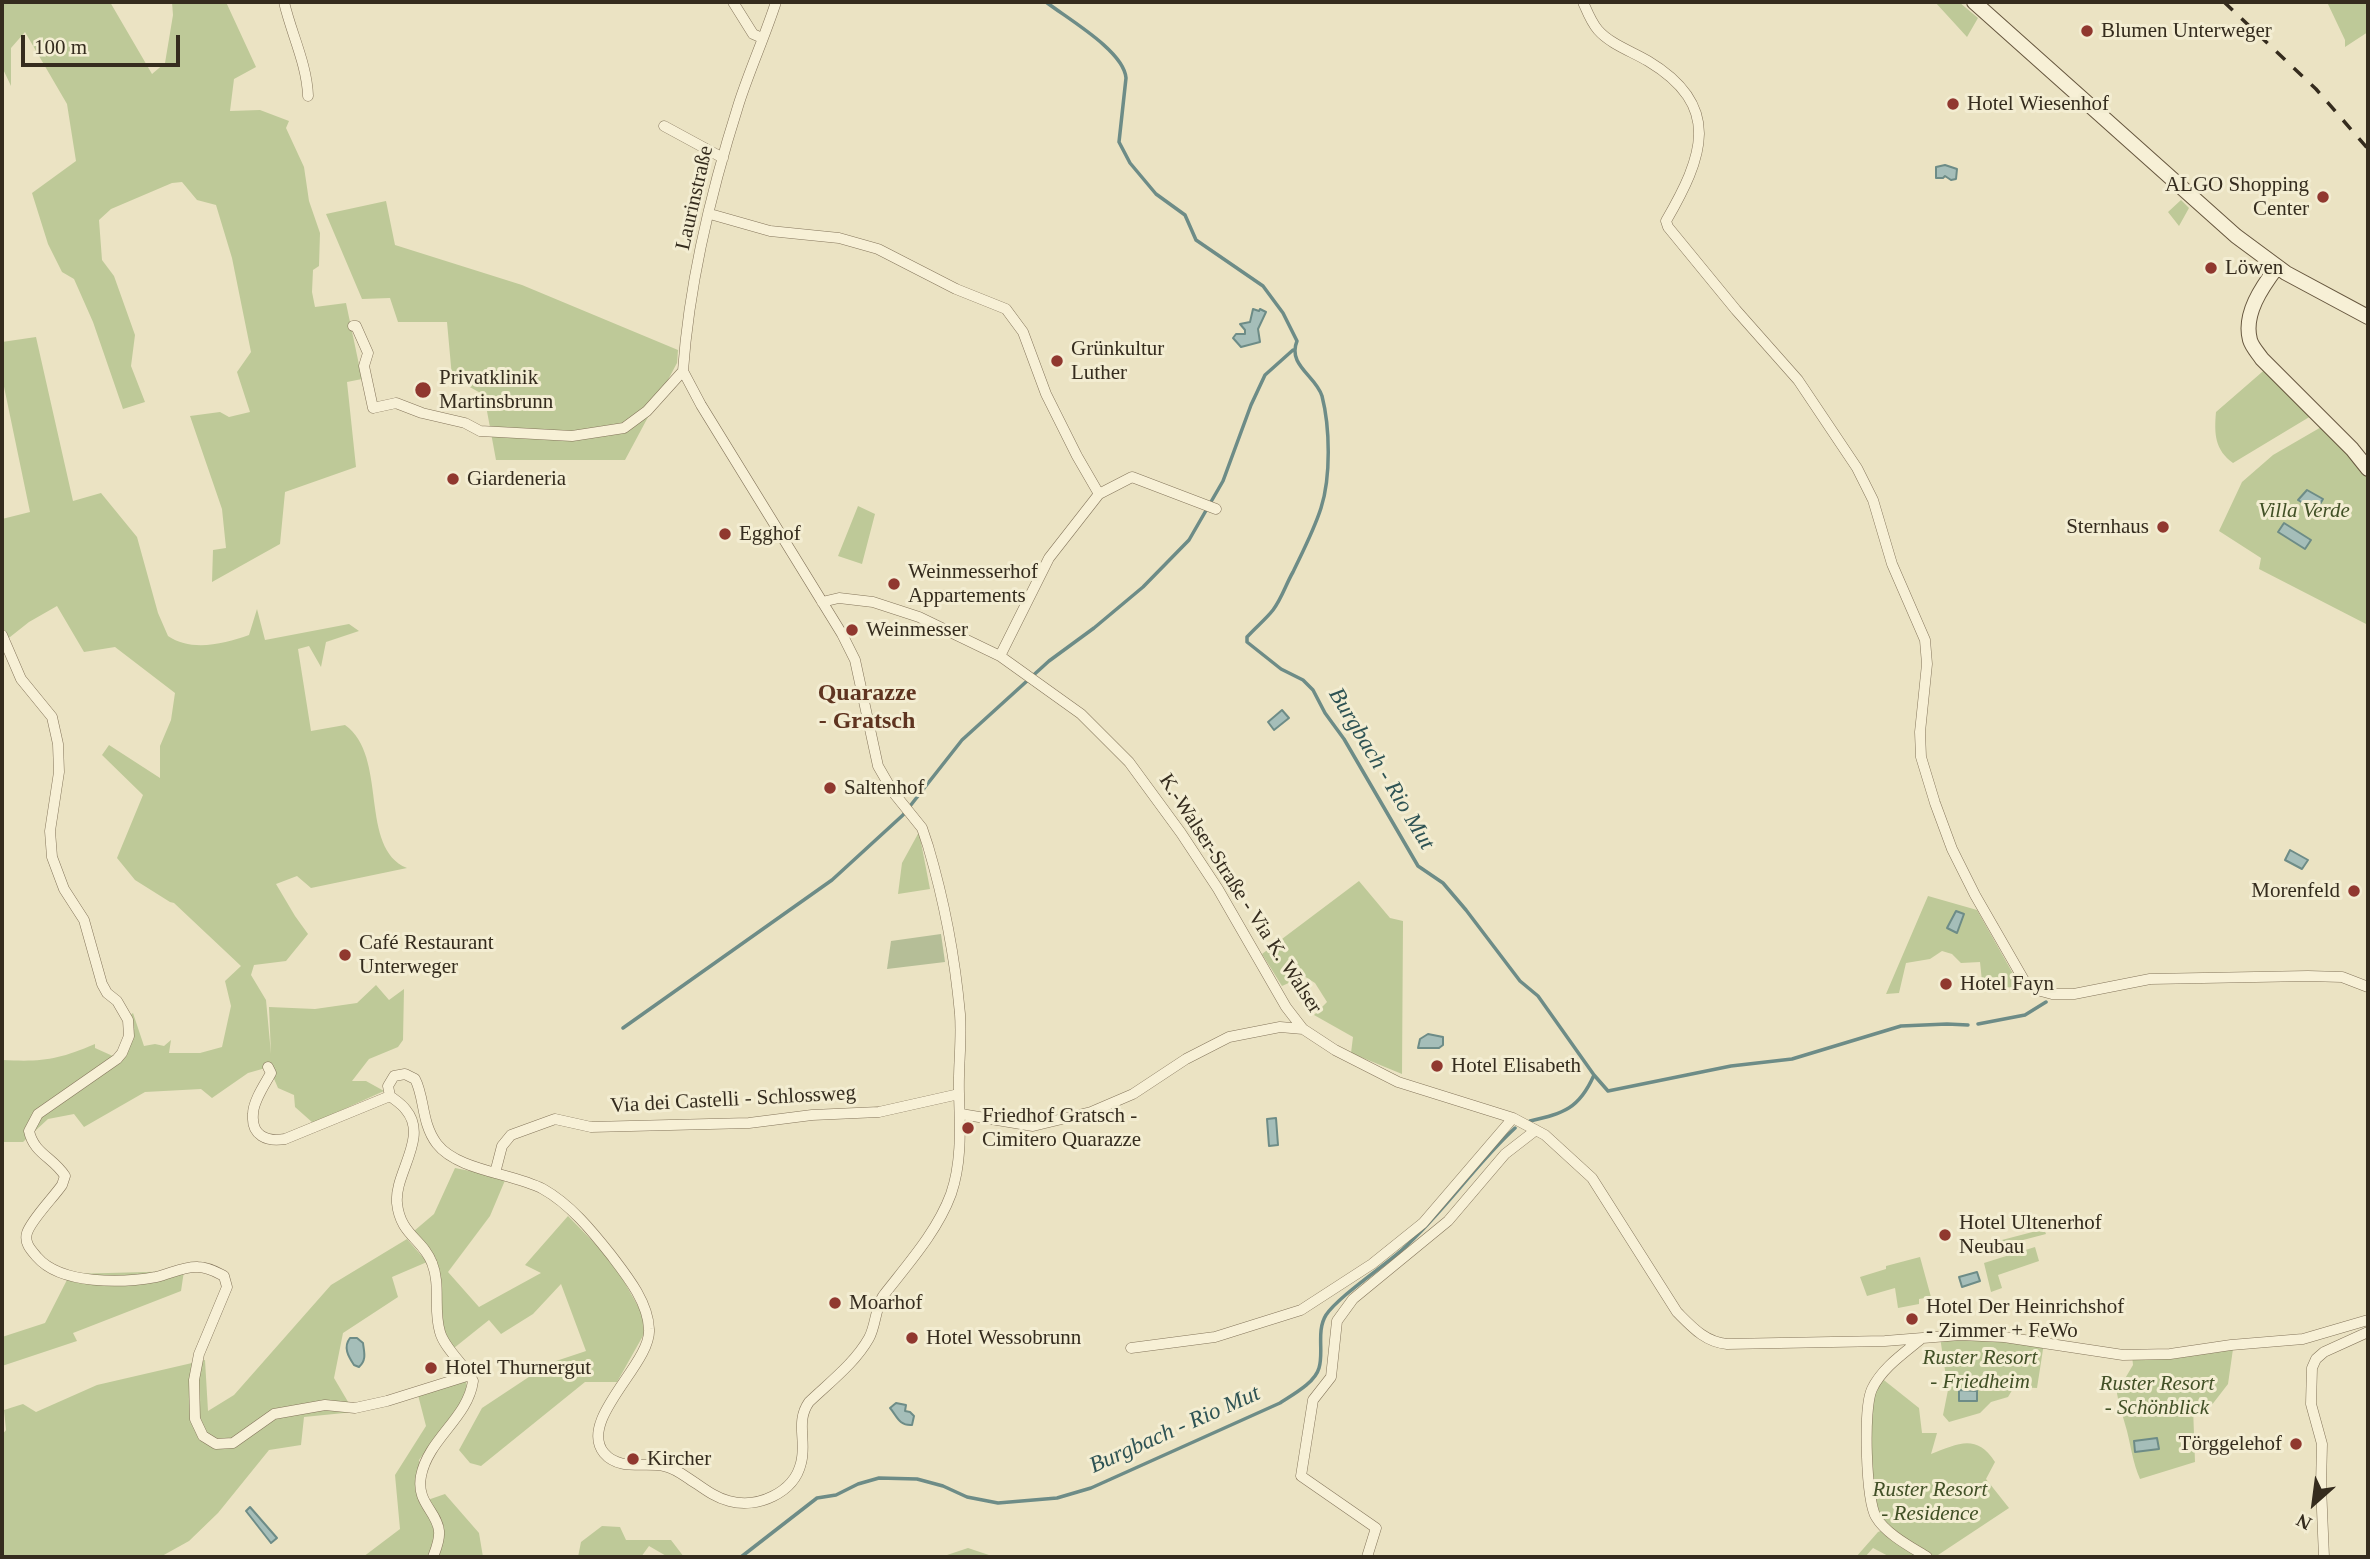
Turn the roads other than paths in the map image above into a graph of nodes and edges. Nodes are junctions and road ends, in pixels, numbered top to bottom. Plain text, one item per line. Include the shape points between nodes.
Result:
1 (284, 2) edge
2 (733, 2) edge
3 (776, 2) edge
4 (1583, 2) edge
5 (1974, 2) edge
6 (762, 38) junction
7 (308, 96) dead end
8 (664, 126) dead end
9 (723, 158) junction
10 (710, 214) junction
11 (2277, 267) junction
12 (2368, 317) edge
13 (353, 326) dead end
14 (682, 371) junction
15 (2368, 469) edge
16 (1099, 494) junction
17 (1216, 509) dead end
18 (822, 602) junction
19 (2, 635) edge
20 (1000, 656) junction
21 (2368, 987) edge
22 (1303, 1029) junction
23 (268, 1067) dead end
24 (959, 1094) junction
25 (390, 1096) junction
26 (961, 1114) junction
27 (1513, 1118) junction
28 (1536, 1130) junction
29 (495, 1173) junction
30 (2368, 1320) edge
31 (2368, 1332) edge
32 (1921, 1339) junction
33 (1131, 1348) dead end
34 (470, 1375) junction
35 (433, 1557) edge
36 (1367, 1557) edge
37 (1927, 1557) edge
38 (2323, 1557) edge

1 - 7 street via 308,77
2 - 6 street via 753,34
3 - 6 street, Laurinstraße
4 - 21 street via 1598,31 1670,76 1690,97 1699,121 1698,146 1689,178 1666,221 1668,227 1798,380 1868,489 1892,564 1925,640 1920,732 1935,803 1975,895 2025,982 2052,994 2150,979 2282,976 2342,977
5 - 11 main road via 2186,193
6 - 9 street, Laurinstraße
8 - 9 street
9 - 10 street, Laurinstraße
10 - 14 street, Laurinstraße
10 - 16 street via 769,231 839,238 878,248 1006,309 1023,332 1046,394
11 - 12 main road
11 - 15 main road via 2255,302 2248,325 2251,342
13 - 14 street via 368,353 364,366 373,408 396,403 480,431 572,436 624,428 647,411
14 - 18 street
16 - 17 street via 1132,477
16 - 20 street via 1049,558
18 - 20 street, K.-Walser-Straße - Via K. Walser via 839,598 873,603 919,617
18 - 24 street via 855,660 878,766 922,828 933,862 960,1014
19 - 34 street via 21,679 52,717 59,772 50,831 52,857 64,889 88,929 102,984 128,1020 129,1036 117,1059 38,1114 29,1131 31,1143 65,1176 27,1231 31,1250 41,1262 64,1273 107,1281 131,1281 197,1266 224,1276 227,1287 199,1354 194,1390 195,1419 203,1436 216,1444 233,1443 274,1413 376,1404
20 - 22 street, K.-Walser-Straße - Via K. Walser via 1081,714 1129,762 1218,889
22 - 26 street via 1280,1027 1229,1037 1133,1094 1091,1112 1033,1126
22 - 27 street, K.-Walser-Straße - Via K. Walser via 1398,1082
23 - 25 street via 271,1073 253,1114 263,1138 271,1141
24 - 26 street
24 - 29 street, Via dei Castelli - Schlossweg via 879,1112 750,1123 592,1127 555,1119 511,1135 502,1146
25 - 29 street via 388,1086 394,1076 405,1074 415,1079 438,1146 464,1164
25 - 34 street via 408,1111 413,1124 414,1137 398,1184 402,1222 432,1261 442,1338
26 - 29 street via 957,1167 944,1212 878,1304 871,1334 859,1354 804,1409 802,1462 797,1474 785,1490 755,1502 721,1499 663,1465 628,1465 604,1453 599,1429 645,1348 650,1333 647,1312 611,1255 562,1201 541,1188
27 - 28 street, K.-Walser-Straße - Via K. Walser
27 - 33 street via 1423,1223 1372,1264 1301,1310 1214,1337
28 - 32 street, K.-Walser-Straße - Via K. Walser via 1592,1178 1677,1312 1710,1340 1727,1344
28 - 36 street via 1505,1154 1448,1221 1353,1299 1337,1321 1331,1377 1313,1400 1301,1476 1376,1528
30 - 32 street, K.-Walser-Straße - Via K. Walser via 2303,1339 2170,1354 2123,1355 2004,1337
31 - 38 street via 2324,1352 2312,1368 2311,1404 2322,1444
32 - 37 street via 1873,1386 1866,1431 1876,1518
34 - 35 street via 468,1400 429,1454 421,1474 423,1498 439,1528

